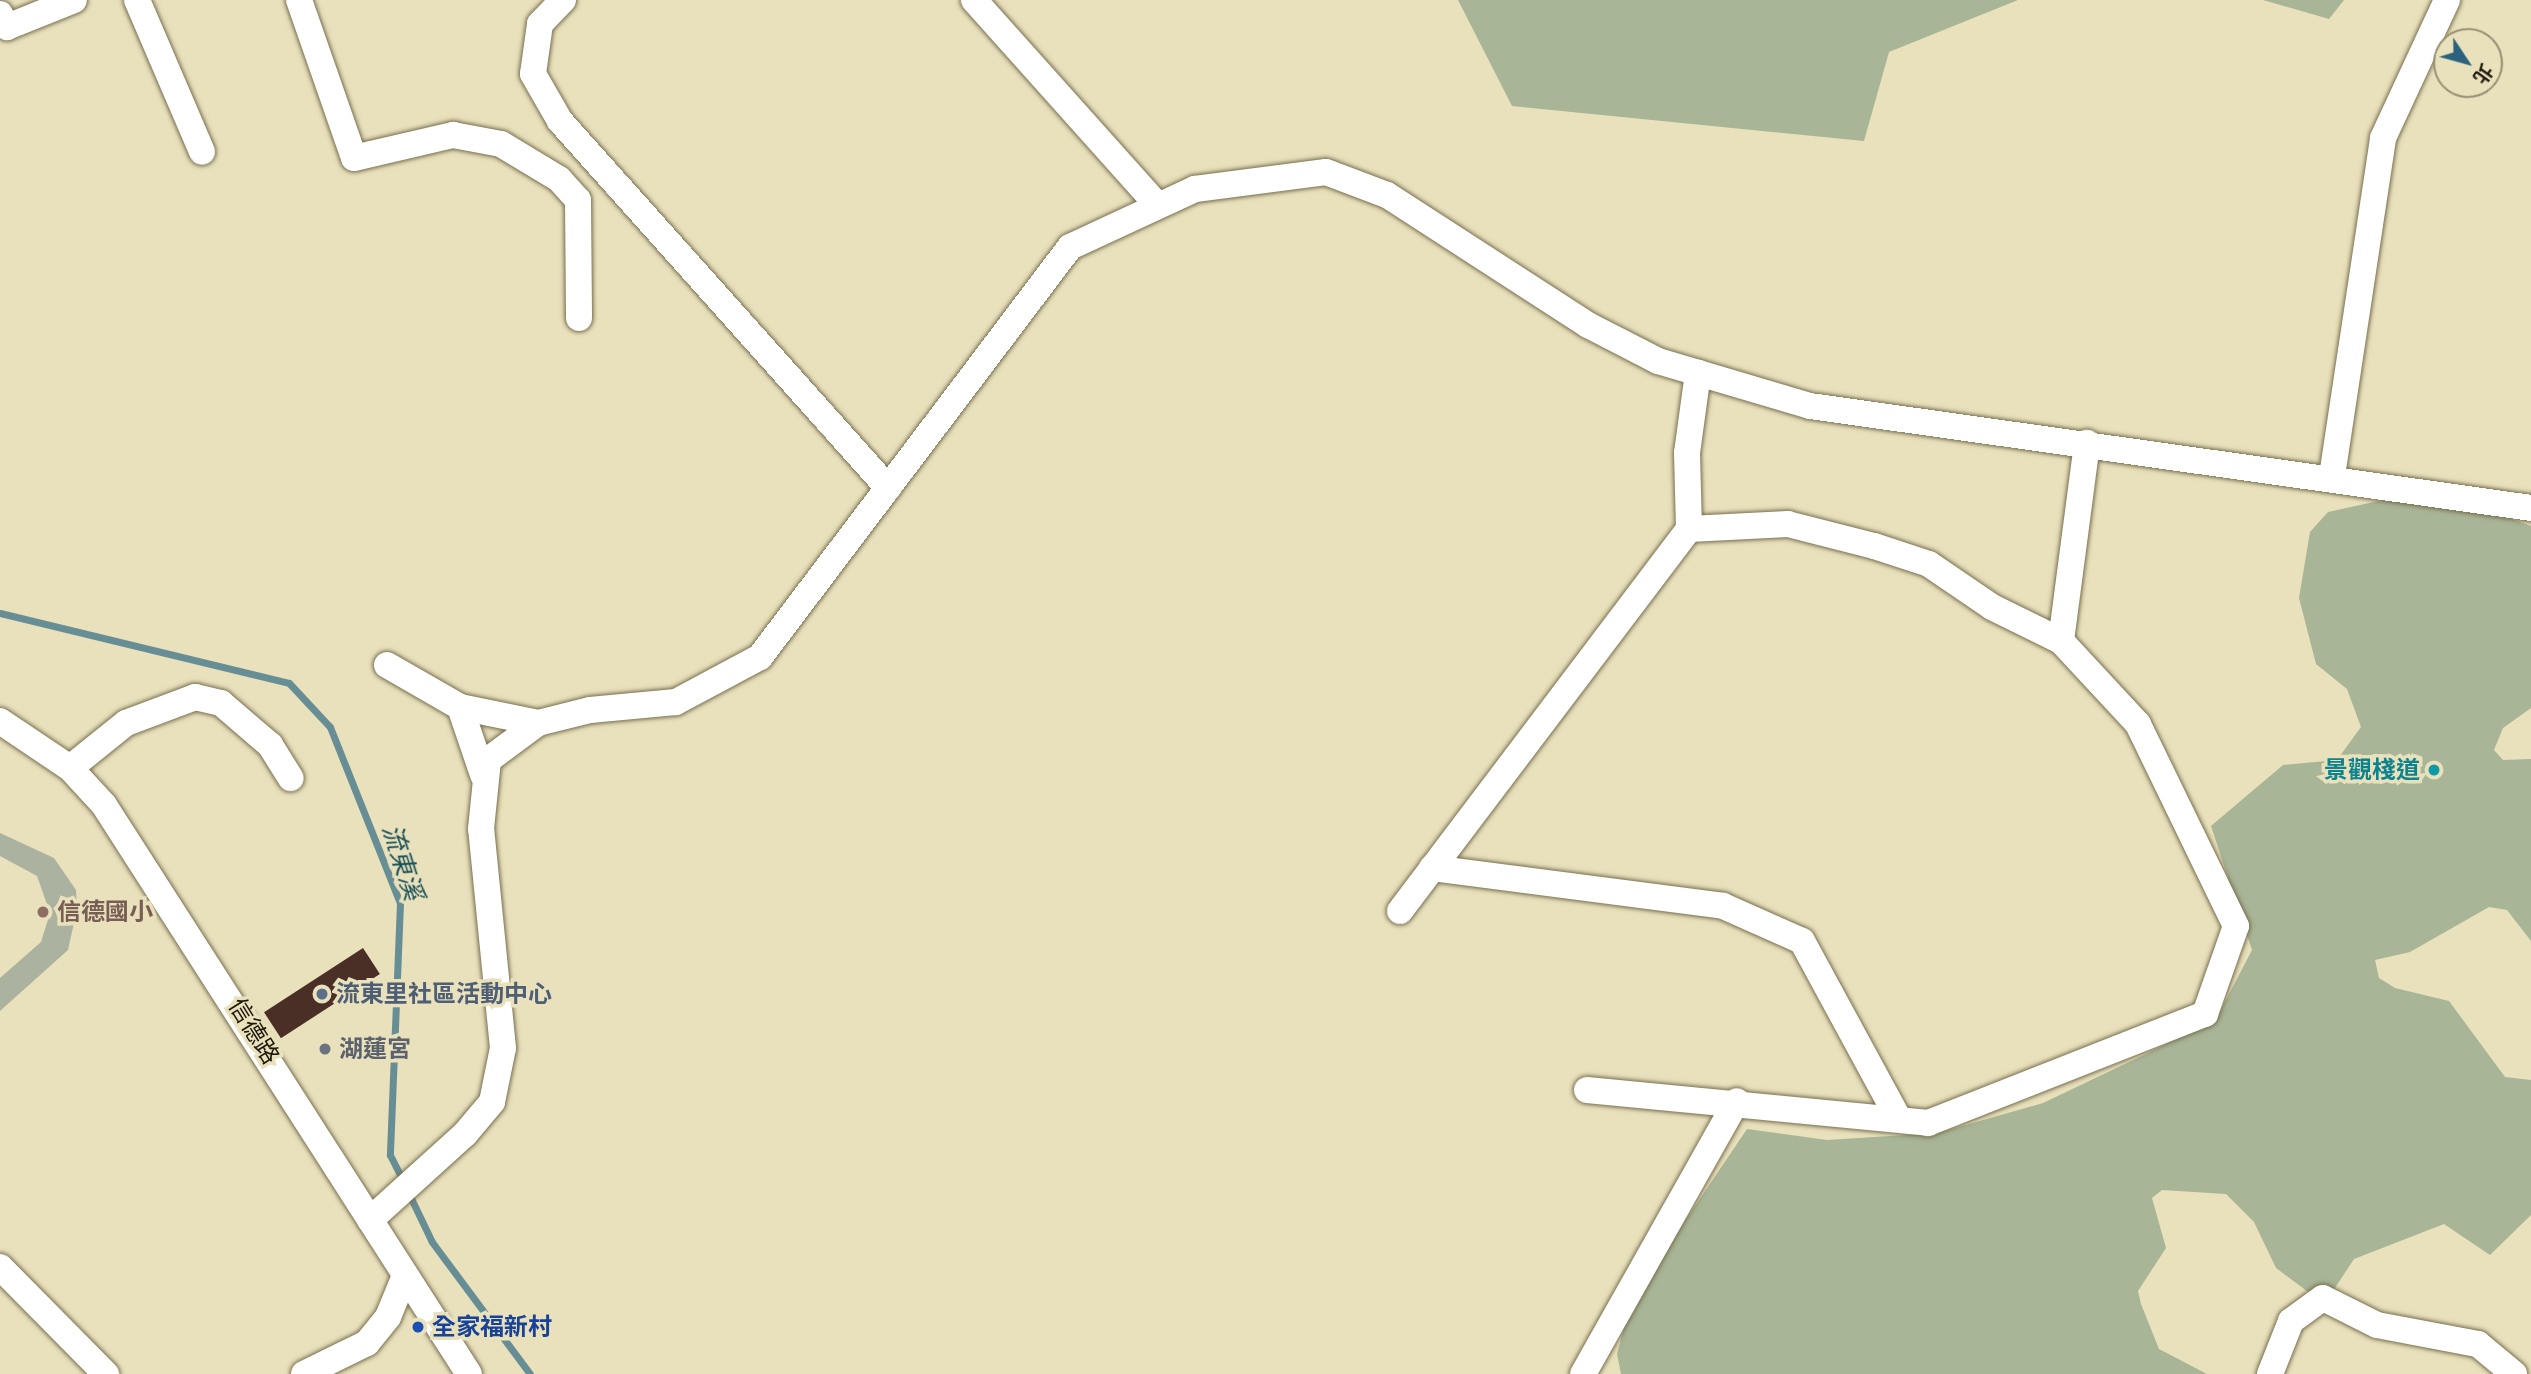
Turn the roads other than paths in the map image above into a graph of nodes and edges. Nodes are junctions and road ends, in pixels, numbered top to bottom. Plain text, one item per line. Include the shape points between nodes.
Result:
1 (74, 0) edge
2 (137, 0) edge
3 (299, 0) edge
4 (563, 0) edge
5 (974, 0) edge
6 (2447, 0) edge
7 (0, 14) edge
8 (202, 152) dead end
9 (1157, 205) junction
10 (579, 318) dead end
11 (1698, 373) junction
12 (2087, 443) junction
13 (2332, 476) junction
14 (888, 488) junction
15 (2531, 508) edge
16 (1689, 529) junction
17 (2061, 641) junction
18 (387, 665) dead end
19 (460, 707) junction
20 (0, 721) edge
21 (538, 723) junction
22 (70, 768) junction
23 (483, 775) junction
24 (291, 778) dead end
25 (1432, 868) junction
26 (1400, 911) dead end
27 (1587, 1090) dead end
28 (1737, 1101) junction
29 (1898, 1118) junction
30 (378, 1213) junction
31 (0, 1267) edge
32 (404, 1278) junction
33 (106, 1374) edge
34 (304, 1374) edge
35 (470, 1374) edge
36 (1583, 1374) edge
37 (2270, 1374) edge
38 (2514, 1374) edge

1 - 7 street via 7,27
2 - 8 street
3 - 10 street via 354,158 453,135 501,144 559,179 578,200
4 - 14 street via 540,23 533,74 561,121
5 - 9 street
6 - 13 street via 2383,138
9 - 11 street via 1195,189 1326,172 1387,195 1588,325
9 - 14 street via 1070,247
11 - 12 street via 1810,406
11 - 16 street via 1687,453
12 - 13 street
12 - 17 street
13 - 15 street
14 - 21 street via 760,657 677,702 590,710
16 - 17 street via 1788,524 1874,546 1929,564 1992,607
16 - 25 street
17 - 29 street via 2138,724 2236,926 2205,1014 1928,1123
18 - 19 street
19 - 21 street
19 - 23 street
20 - 22 street, 信德路
21 - 23 street via 488,760
22 - 24 street via 126,723 195,697 221,703 270,745
22 - 30 street, 信德路 via 104,805
23 - 30 street via 485,896 503,1048 492,1102 465,1135
25 - 26 street
25 - 29 street via 1723,906 1802,941
27 - 28 street
28 - 29 street
28 - 36 street
30 - 32 street, 信德路
31 - 33 street
32 - 34 street via 388,1317 367,1343
32 - 35 street, 信德路
37 - 38 street via 2291,1321 2323,1298 2376,1325 2478,1343

